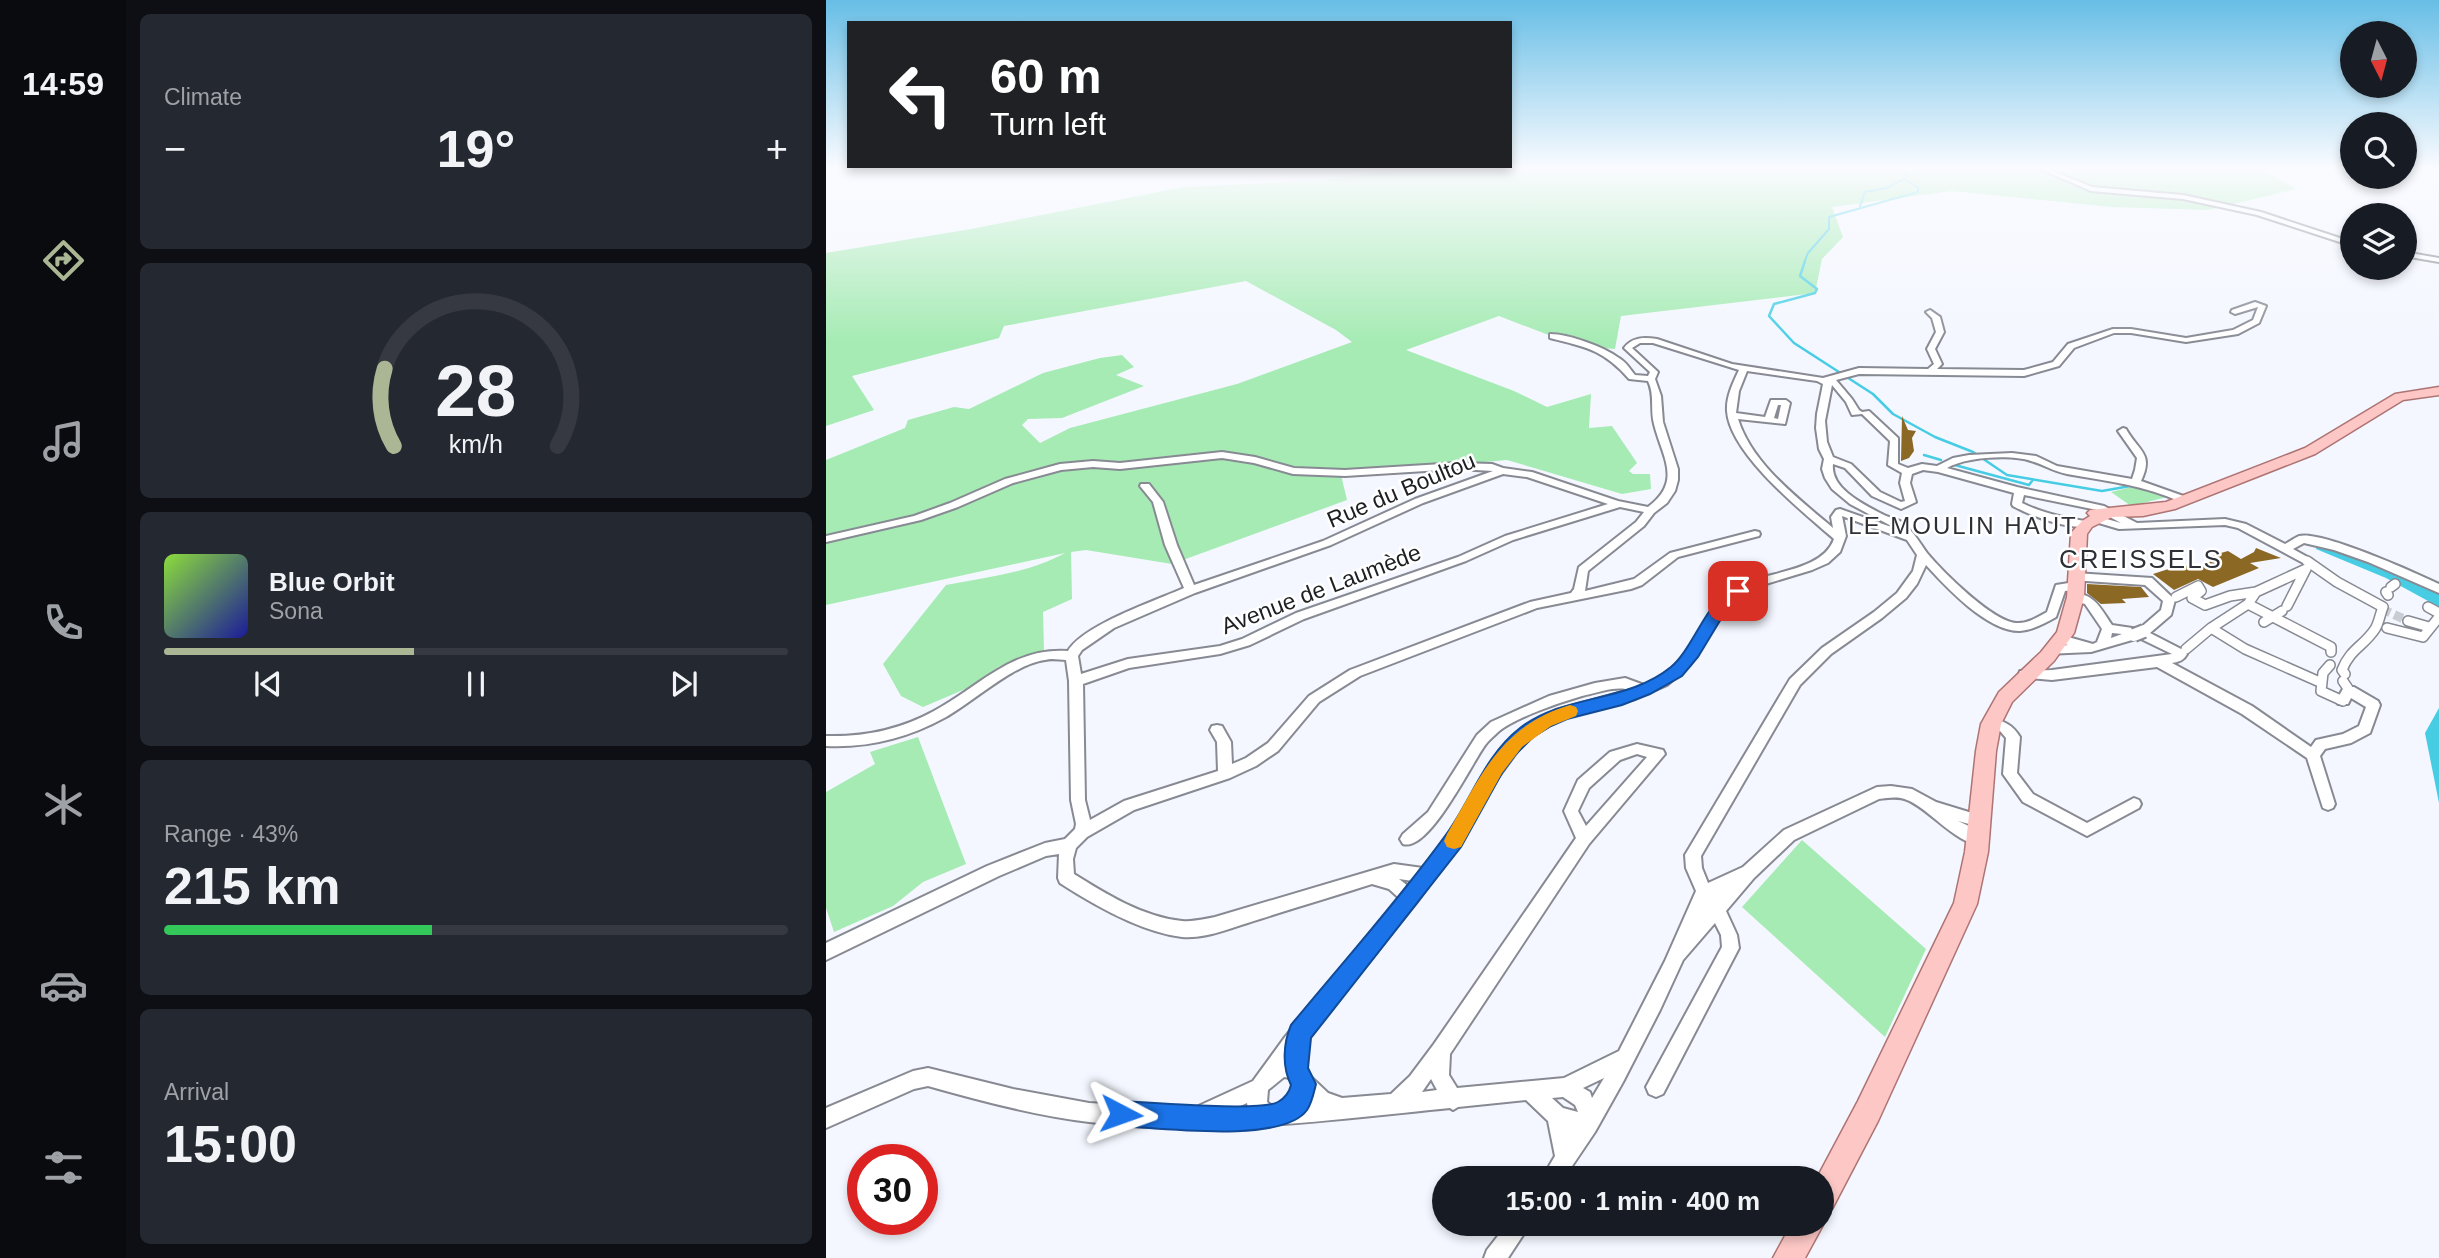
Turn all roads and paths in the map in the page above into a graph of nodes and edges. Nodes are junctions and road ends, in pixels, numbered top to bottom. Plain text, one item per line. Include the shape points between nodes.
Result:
1 (2297, 226) edge
2 (2340, 240) edge
3 (2417, 256) edge
4 (2439, 260) edge
5 (1930, 312) dead end
6 (2235, 312) dead end
7 (1553, 336) dead end
8 (1718, 363) joint
9 (2052, 365) joint
10 (1744, 370) junction
11 (1930, 372) junction
12 (1651, 379) junction
13 (1825, 382) junction
14 (2439, 391) edge
15 (1732, 415) junction
16 (1769, 420) dead end
17 (2123, 431) dead end
18 (1829, 458) junction
19 (1939, 469) junction
20 (1502, 471) junction
21 (1906, 472) junction
22 (2136, 480) junction
23 (1145, 486) dead end
24 (2020, 491) junction
25 (2185, 500) junction
26 (1617, 505) junction
27 (1650, 511) junction
28 (2095, 519) junction
29 (2134, 526) junction
30 (1755, 534) dead end
31 (1909, 537) junction
32 (826, 539) edge
33 (1840, 539) junction
34 (2285, 549) junction
35 (1923, 555) junction
36 (2307, 565) junction
37 (2137, 580) joint
38 (2075, 587) junction
39 (2439, 589) edge
40 (1191, 590) junction
41 (2256, 592) junction
42 (1577, 594) junction
43 (2171, 603) junction
44 (2248, 604) junction
45 (2428, 607) dead end
46 (2439, 615) edge
47 (2268, 619) junction
48 (2408, 621) tunnel mouth
49 (2381, 626) junction
50 (2429, 627) junction
51 (2211, 628) junction
52 (2108, 629) junction
53 (2056, 645) junction
54 (2097, 646) junction
55 (2331, 650) dead end
56 (2184, 651) junction
57 (1072, 656) junction
58 (2159, 662) junction
59 (2330, 665) dead end
60 (2020, 679) junction
61 (1076, 681) junction
62 (2322, 683) junction
63 (2345, 687) junction
64 (1644, 690) junction
65 (1991, 723) junction
66 (1217, 730) dead end
67 (826, 741) edge
68 (2313, 755) junction
69 (1225, 774) junction
70 (2134, 804) dead end
71 (2328, 804) dead end
72 (1980, 829) junction
73 (1082, 832) junction
74 (1408, 839) dead end
75 (1584, 839) junction
76 (1069, 845) junction
77 (1748, 873) junction
78 (1427, 876) junction
79 (1372, 877) junction
80 (1703, 893) junction
81 (1410, 898) junction
82 (1716, 909) junction
83 (826, 952) edge
84 (1679, 954) junction
85 (1299, 1034) junction
86 (1441, 1051) junction
87 (1625, 1058) junction
88 (1269, 1073) junction
89 (1300, 1077) junction
90 (1565, 1087) junction
91 (1656, 1087) dead end
92 (1257, 1089) junction
93 (1529, 1090) junction
94 (1453, 1100) junction
95 (1395, 1104) junction
96 (1343, 1108) junction
97 (1275, 1115) junction
98 (1196, 1116) junction
99 (1557, 1116) junction
100 (826, 1118) edge
101 (1589, 1123) junction
102 (1565, 1158) junction
103 (1560, 1166) edge
104 (1834, 1176) edge
105 (1511, 1236) edge
106 (1801, 1236) edge
107 (1495, 1258) edge
108 (1788, 1258) edge

1 - 2 street
3 - 4 street
5 - 11 street via 1940,332 1931,349 1938,364
6 - 9 street via 2262,306 2256,321 2235,332 2186,340 2113,331 2071,346
7 - 12 street via 1610,356 1632,377
8 - 10 street
8 - 12 street via 1654,341 1635,342 1628,348 1653,370
9 - 11 street via 2012,374
10 - 13 street
10 - 15 street via 1731,400
11 - 13 street via 1859,371
12 - 27 street via 1659,398 1658,424 1673,464 1669,490
13 - 18 street via 1828,390 1821,419
13 - 21 street via 1835,382 1855,413 1862,413 1892,435 1893,465
14 - 25 main road via 2399,397 2310,452
15 - 16 street
15 - 33 street via 1748,450
17 - 22 street via 2144,465
18 - 21 street via 1848,466 1876,494 1901,506 1911,502
18 - 31 street via 1829,476 1840,490 1901,526
19 - 21 street via 1922,467
19 - 22 street via 1949,460 2020,456 2054,469
19 - 24 street
20 - 26 street, Rue du Boultou via 1528,474
20 - 32 street via 1458,466 1345,473 1293,471 1222,455 1060,467 1009,481 917,518
20 - 40 street, Rue du Boultou via 1419,501 1327,543
22 - 25 street
23 - 40 street via 1158,502
24 - 28 street via 2017,504 2029,511
24 - 28 street via 2100,508
25 - 28 main road
26 - 27 street, Rue du Boultou
26 - 61 street, Avenue de Laumède via 1509,538 1300,616 1246,642 1128,664
27 - 42 street via 1583,570
28 - 29 street
28 - 29 street
28 - 38 main road via 2079,533
29 - 34 street via 2225,522
30 - 42 street via 1674,555 1627,586
31 - 33 street via 1840,512 1836,517
31 - 35 street
33 - 64 street via 1825,561 1738,591 1718,611 1693,653 1676,671
34 - 36 street
34 - 39 street via 2302,539 2330,544
35 - 38 street via 1984,611 2008,626 2036,623 2052,614 2060,588
35 - 80 street via 1908,591 1815,660 1795,682 1693,855
36 - 41 street
36 - 47 street via 2285,609
36 - 49 street via 2383,607
37 - 38 street
37 - 43 street via 2148,581
38 - 52 street
38 - 53 main road via 2071,619
40 - 57 street, Rue du Boultou via 1093,634
41 - 43 street via 2227,597 2208,607 2192,598 2201,591 2198,586
41 - 44 street
42 - 69 street via 1534,605 1355,673 1314,699 1273,747
43 - 54 street via 2139,633
44 - 47 street
44 - 51 street
45 - 46 street
46 - 50 street
47 - 55 street
48 - 50 street
49 - 50 street via 2423,637
49 - 63 street via 2354,646 2346,659 2342,670
51 - 56 street
51 - 62 street via 2245,649
52 - 54 street
52 - 56 street via 2129,629
53 - 54 street
53 - 60 main road
56 - 58 street
57 - 61 street
57 - 67 street via 1043,655 1026,660 904,732 866,742
58 - 60 street
58 - 68 street via 2247,710
59 - 62 street
60 - 65 main road
61 - 73 street
62 - 63 street via 2321,691
63 - 68 street via 2373,705 2365,729 2321,744
64 - 74 street via 1625,683 1595,688 1554,699 1496,726 1482,738 1433,816
64 - 78 street via 1562,713 1527,732 1495,768 1463,827
65 - 70 street via 2005,727 2013,737 2010,774 2028,798 2087,830
65 - 72 main road
66 - 69 street via 1224,742
68 - 71 street
69 - 73 street via 1129,805
72 - 77 street via 1953,825 1920,797 1877,793 1789,835
72 - 104 main road via 1965,904
73 - 76 street
75 - 75 street via 1614,805 1658,754 1637,749 1615,756 1583,784 1572,811
75 - 86 street
76 - 79 street via 1066,878 1123,909 1177,928 1215,925
76 - 83 street via 993,871
77 - 80 street
77 - 82 street
78 - 79 street via 1394,871
78 - 81 street
79 - 81 street via 1394,884
80 - 82 street
80 - 84 street
81 - 85 street
82 - 84 street
82 - 91 street via 1731,932 1731,948
84 - 87 street
85 - 88 street
85 - 89 street
86 - 94 street via 1440,1077
86 - 95 street
87 - 90 street
87 - 101 street
88 - 89 street via 1283,1067
88 - 92 street
89 - 96 street via 1322,1101
89 - 97 street via 1298,1102
90 - 93 street
90 - 101 street via 1583,1099
92 - 97 street via 1257,1106
92 - 98 street
93 - 94 street
93 - 99 street
94 - 95 street
95 - 96 street
96 - 97 street
97 - 98 street
98 - 100 street via 1066,1109 928,1077
99 - 101 street
99 - 102 street
101 - 102 street
102 - 103 street
105 - 107 street
106 - 108 main road

